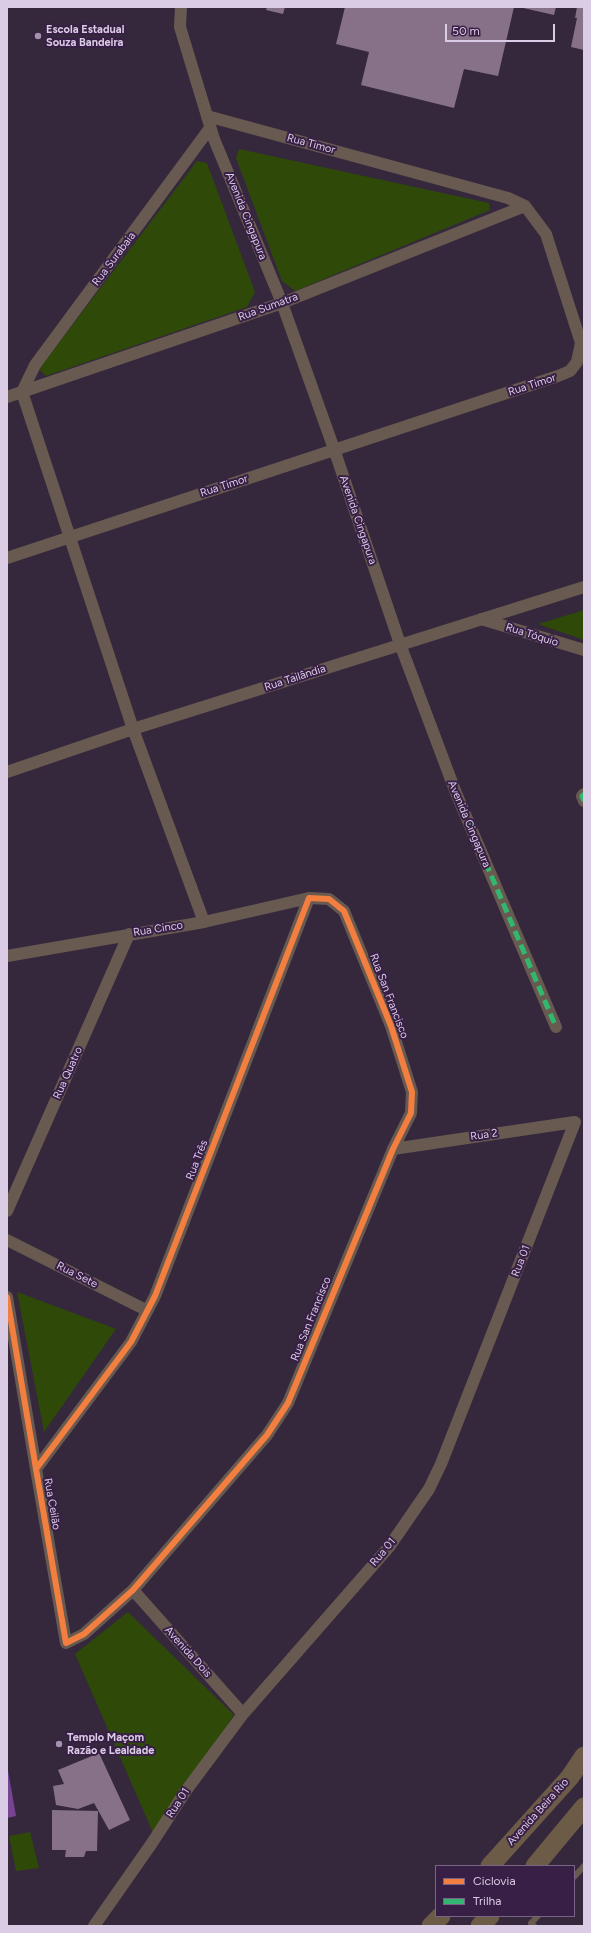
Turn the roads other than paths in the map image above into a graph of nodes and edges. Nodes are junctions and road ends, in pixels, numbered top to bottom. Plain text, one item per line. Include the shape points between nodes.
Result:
1 (181, 7) edge
2 (207, 116) junction
3 (210, 128) junction
4 (525, 206) junction
5 (282, 303) junction
6 (22, 392) junction
7 (7, 398) edge
8 (334, 449) junction
9 (69, 537) junction
10 (7, 558) edge
11 (584, 587) edge
12 (481, 619) junction
13 (400, 644) junction
14 (584, 650) edge
15 (134, 729) junction
16 (7, 772) edge
17 (584, 794) edge
18 (584, 801) edge
19 (309, 898) junction
20 (204, 922) junction
21 (130, 934) junction
22 (7, 956) edge
23 (556, 1027) dead end
24 (575, 1122) joint
25 (393, 1149) junction
26 (7, 1211) edge
27 (7, 1240) edge
28 (7, 1297) edge
29 (146, 1310) junction
30 (36, 1469) junction
31 (133, 1590) junction
32 (66, 1643) joint
33 (243, 1714) junction
34 (584, 1756) edge
35 (584, 1806) edge
36 (491, 1865) edge
37 (536, 1865) edge
38 (584, 1866) edge
39 (575, 1876) edge
40 (440, 1917) edge
41 (489, 1917) edge
42 (94, 1926) edge
43 (431, 1926) edge
44 (480, 1926) edge

1 - 2 street, Avenida Cingapura via 180,27
2 - 3 street, Avenida Cingapura
2 - 4 street, Rua Timor via 508,198
3 - 5 street, Avenida Cingapura
3 - 6 street, Rua Surabaia via 34,365
4 - 5 street, Rua Sumatra
4 - 8 street, Rua Timor via 546,234 581,343 577,362 570,371
5 - 6 street, Rua Sumatra
5 - 8 street, Avenida Cingapura
6 - 7 street, Rua Sumatra
6 - 9 street
8 - 9 street, Rua Timor
8 - 13 street, Avenida Cingapura
9 - 10 street, Rua Timor
9 - 15 street
11 - 12 street, Rua Tailândia
12 - 13 street, Rua Tailândia
12 - 14 street, Rua Tóquio
13 - 15 street, Rua Tailândia
13 - 23 street, Avenida Cingapura via 456,793
15 - 16 street, Rua Tailândia
15 - 20 street
17 - 18 street
19 - 20 street, Rua Cinco
19 - 25 street, Rua San Francisco via 329,899 344,911 391,1026 412,1092 411,1113
19 - 29 street, Rua Três via 155,1296
20 - 21 street, Rua Cinco
21 - 22 street, Rua Cinco
21 - 26 street, Rua Quatro
24 - 25 street, Rua 2
24 - 33 street, Rua 01 via 429,1489 388,1547
25 - 31 street, Rua San Francisco via 288,1403 267,1435
27 - 29 street, Rua Sete
28 - 30 street, Rua Ceilão
29 - 30 street, Rua Três via 131,1342
30 - 32 street, Rua Ceilão
31 - 32 street, Rua San Francisco via 84,1634
31 - 33 street, Avenida Dois
33 - 42 street, Rua 01 via 184,1792
34 - 36 main road, Avenida Beira Rio via 570,1777
35 - 37 main road
38 - 39 lane
40 - 43 main road
41 - 44 main road

